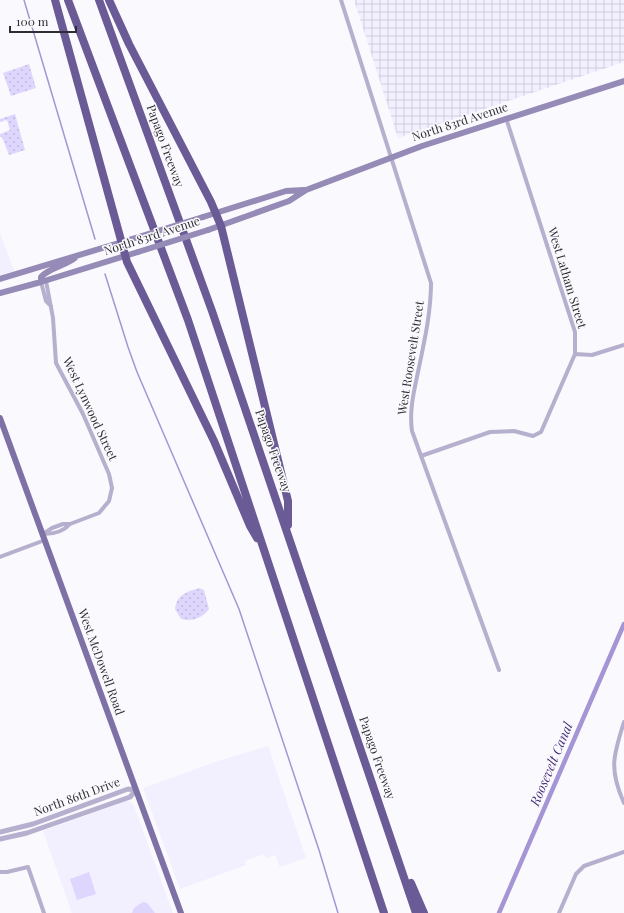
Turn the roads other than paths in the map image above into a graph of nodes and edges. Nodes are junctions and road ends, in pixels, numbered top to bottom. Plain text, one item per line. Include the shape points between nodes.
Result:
1 (55, 0) edge
2 (68, 0) edge
3 (99, 0) edge
4 (109, 0) edge
5 (341, 0) edge
6 (624, 81) edge
7 (506, 118) junction
8 (391, 158) junction
9 (306, 190) junction
10 (216, 214) junction
11 (221, 226) junction
12 (121, 242) junction
13 (77, 256) junction
14 (125, 256) junction
15 (0, 279) edge
16 (44, 281) junction
17 (0, 292) edge
18 (624, 345) edge
19 (575, 354) junction
20 (0, 418) edge
21 (421, 456) junction
22 (287, 532) junction
23 (44, 537) junction
24 (263, 546) junction
25 (0, 557) edge
26 (499, 670) dead end
27 (624, 722) edge
28 (136, 790) junction
29 (624, 803) edge
30 (18, 828) junction
31 (0, 832) edge
32 (19, 835) junction
33 (392, 838) junction
34 (0, 839) edge
35 (624, 852) edge
36 (0, 872) edge
37 (44, 913) edge
38 (181, 913) edge
39 (384, 913) edge
40 (416, 913) edge
41 (424, 913) edge
42 (559, 913) edge

1 - 12 highway
2 - 24 highway via 188,320
3 - 22 highway, Papago Freeway via 212,311
4 - 10 highway
5 - 8 street, West Roosevelt Street
6 - 7 main road, North 83rd Avenue
7 - 8 main road, North 83rd Avenue
7 - 19 street, West Latham Street via 575,332
8 - 9 main road, North 83rd Avenue
8 - 21 street, West Roosevelt Street via 430,283 430,307 411,415 412,431
9 - 10 main road, North 83rd Avenue via 286,191
9 - 11 main road, North 83rd Avenue via 289,202
10 - 11 highway
10 - 12 main road, North 83rd Avenue, bridge
11 - 14 main road, North 83rd Avenue, bridge
11 - 22 highway via 288,501
12 - 13 main road, North 83rd Avenue
12 - 14 highway
13 - 15 main road, North 83rd Avenue
13 - 16 main road via 68,264 45,273 41,278
14 - 16 main road, North 83rd Avenue
14 - 24 highway via 214,441 250,526
16 - 17 main road, North 83rd Avenue
16 - 23 street, West Lynwood Street via 46,301 51,307 53,318 56,363 60,375 78,404 109,474 112,488 106,507 99,513 52,528
18 - 19 street via 592,355
19 - 21 street, West Latham Street via 541,432 533,436 514,431 490,432
20 - 23 main road, West McDowell Road
21 - 26 street, West Roosevelt Street
22 - 33 highway, Papago Freeway
23 - 25 street
23 - 28 main road, West McDowell Road
24 - 39 highway
27 - 29 street via 613,762 614,775
28 - 30 street, North 86th Drive via 128,789
28 - 32 street, North 86th Drive via 130,797
28 - 38 main road, West McDowell Road
30 - 31 street, North 86th Drive
30 - 32 street
32 - 34 street, North 86th Drive
33 - 40 highway, Papago Freeway
33 - 41 highway
35 - 42 street via 584,866 576,874
36 - 37 street via 28,867

